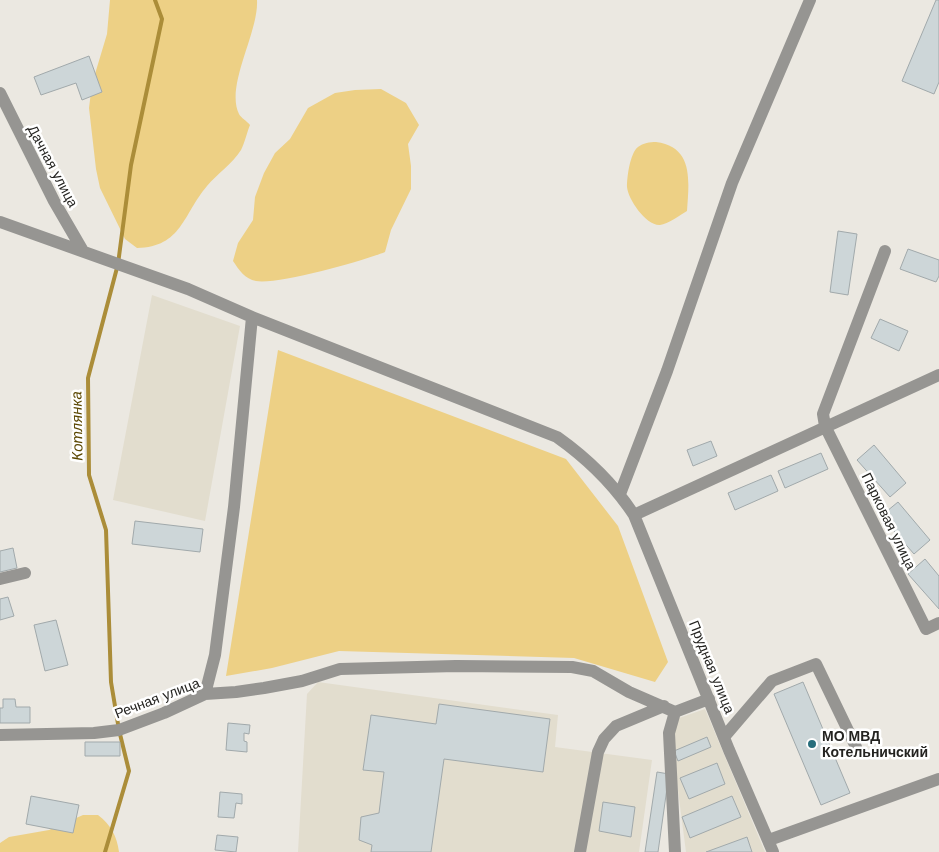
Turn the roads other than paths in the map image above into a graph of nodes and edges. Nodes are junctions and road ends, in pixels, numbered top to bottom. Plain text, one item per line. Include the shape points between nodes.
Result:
1 (810, 0) edge
2 (0, 94) edge
3 (0, 222) edge
4 (83, 251) junction
5 (884, 251) dead end
6 (252, 317) junction
7 (939, 375) edge
8 (825, 426) junction
9 (620, 494) junction
10 (634, 515) junction
11 (25, 572) dead end
12 (0, 579) edge
13 (939, 623) edge
14 (206, 694) junction
15 (709, 700) junction
16 (669, 709) junction
17 (0, 735) edge
18 (724, 737) junction
19 (856, 746) dead end
20 (939, 779) edge
21 (771, 846) edge
22 (580, 852) edge
23 (675, 852) edge

1 - 9 street via 732,183 667,371
2 - 4 street, Дачная улица
3 - 4 street, Прудная улица
4 - 6 street, Прудная улица via 188,289
5 - 8 street via 823,414
6 - 9 street, Прудная улица via 557,437 582,455
6 - 14 street via 234,507 215,654
7 - 8 street
8 - 10 street
8 - 13 street, Парковая улица via 926,630
9 - 10 street, Прудная улица
10 - 15 street, Прудная улица
11 - 12 street
14 - 16 street, Речная улица via 264,688 340,670 572,667 593,672 628,692
14 - 17 street, Речная улица via 118,730
15 - 16 street
15 - 18 street, Прудная улица
16 - 22 street via 616,726 604,738 598,752
16 - 23 street
18 - 19 street via 772,680 816,664
18 - 21 street, Прудная улица
20 - 21 street

